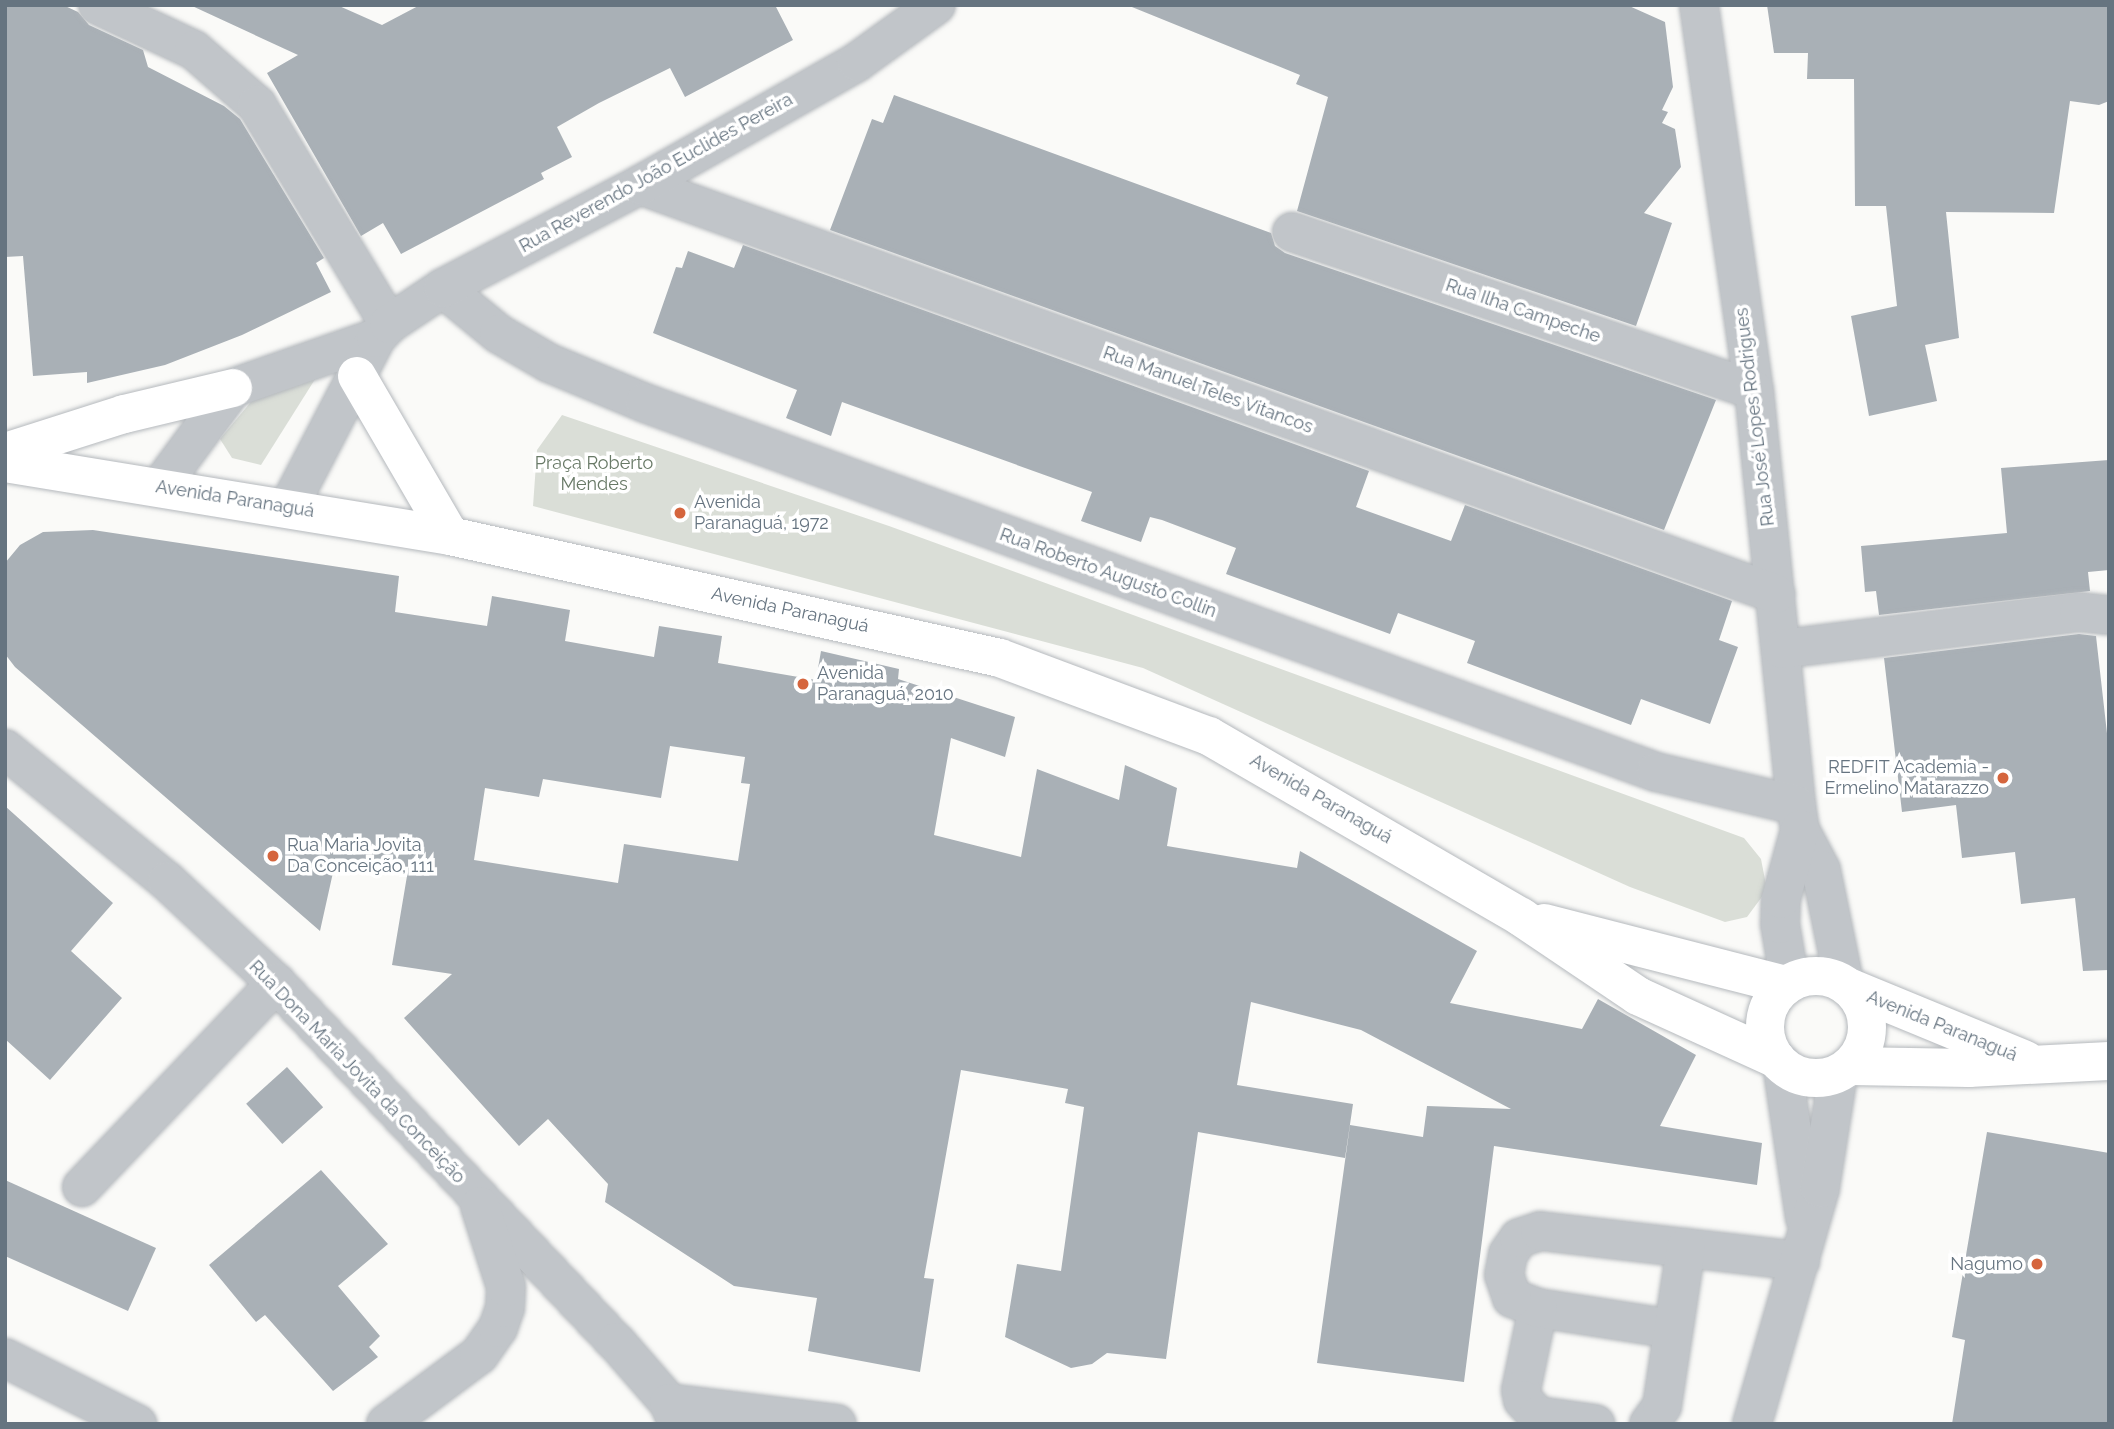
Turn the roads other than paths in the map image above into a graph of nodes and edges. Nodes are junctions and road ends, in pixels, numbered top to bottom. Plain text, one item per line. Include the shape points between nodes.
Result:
1 (97, 5) edge
2 (936, 5) edge
3 (1699, 5) edge
4 (640, 185) junction
5 (1292, 232) dead end
6 (443, 288) junction
7 (382, 331) junction
8 (357, 376) junction
9 (233, 388) junction
10 (1754, 390) junction
11 (5, 453) edge
12 (5, 463) edge
13 (159, 488) junction
14 (288, 508) junction
15 (450, 536) junction
16 (1776, 594) junction
17 (2109, 615) edge
18 (1782, 649) junction
19 (5, 749) edge
20 (1798, 817) junction
21 (1521, 917) junction
22 (276, 983) junction
23 (1788, 984) junction
24 (1847, 985) junction
25 (2109, 1061) edge
26 (1779, 1062) junction
27 (2034, 1064) junction
28 (1844, 1070) junction
29 (82, 1187) dead end
30 (479, 1200) junction
31 (1804, 1247) junction
32 (1686, 1248) junction
33 (1538, 1308) junction
34 (1673, 1329) junction
35 (5, 1358) edge
36 (674, 1413) edge
37 (137, 1424) edge
38 (386, 1424) edge
39 (838, 1424) edge
40 (1595, 1424) edge
41 (1649, 1424) edge
42 (1752, 1424) edge

1 - 7 street via 194,50 257,105
2 - 4 street, Rua Reverendo João Euclides Pereira via 857,62
3 - 10 street, Rua José Lopes Rodrigues
4 - 6 street, Rua Reverendo João Euclides Pereira
4 - 16 street, Rua Manuel Teles Vitancos
5 - 10 street, Rua Ilha Campeche
6 - 7 street, Rua Reverendo João Euclides Pereira
6 - 20 street, Rua Roberto Augusto Collin via 499,334 549,363 645,403 1656,772
7 - 8 street, Rua Reverendo João Euclides Pereira
7 - 9 street, Rua Reverendo João Euclides Pereira
8 - 14 street, Rua Reverendo João Euclides Pereira
8 - 15 main road
9 - 11 main road via 124,414
9 - 13 street
10 - 16 street, Rua José Lopes Rodrigues
12 - 13 main road, Avenida Paranaguá
13 - 14 main road, Avenida Paranaguá
14 - 15 main road, Avenida Paranaguá
15 - 21 main road, Avenida Paranaguá via 1000,658 1126,701 1209,736
16 - 18 street, Rua José Lopes Rodrigues
17 - 18 street via 2079,612
18 - 20 street, Rua José Lopes Rodrigues
19 - 22 street, Rua Dona Maria Jovita da Conceição via 108,830
20 - 23 street, Rua José Lopes Rodrigues via 1781,899
20 - 24 street, Rua José Lopes Rodrigues via 1821,870
21 - 23 main road, Avenida Paranaguá
21 - 26 main road, Avenida Paranaguá via 1638,996
22 - 29 street
22 - 30 street, Rua Dona Maria Jovita da Conceição
23 - 24 main road via 1819,975
23 - 26 main road via 1775,997 1766,1020 1768,1045
24 - 27 main road, Avenida Paranaguá
24 - 28 main road via 1861,1002 1867,1027 1861,1052
25 - 27 main road, Avenida Paranaguá
26 - 28 main road via 1803,1077
26 - 31 street
27 - 28 main road, Avenida Paranaguá
28 - 31 street
30 - 36 street, Rua Dona Maria Jovita da Conceição
30 - 38 street via 506,1287 498,1328 479,1355
31 - 32 street
31 - 42 street
32 - 33 street via 1540,1231 1519,1238 1508,1254 1504,1275 1512,1298
32 - 34 street
33 - 34 street
33 - 40 street via 1521,1390 1523,1400 1538,1416
34 - 41 street via 1662,1406
35 - 37 street
36 - 39 street

